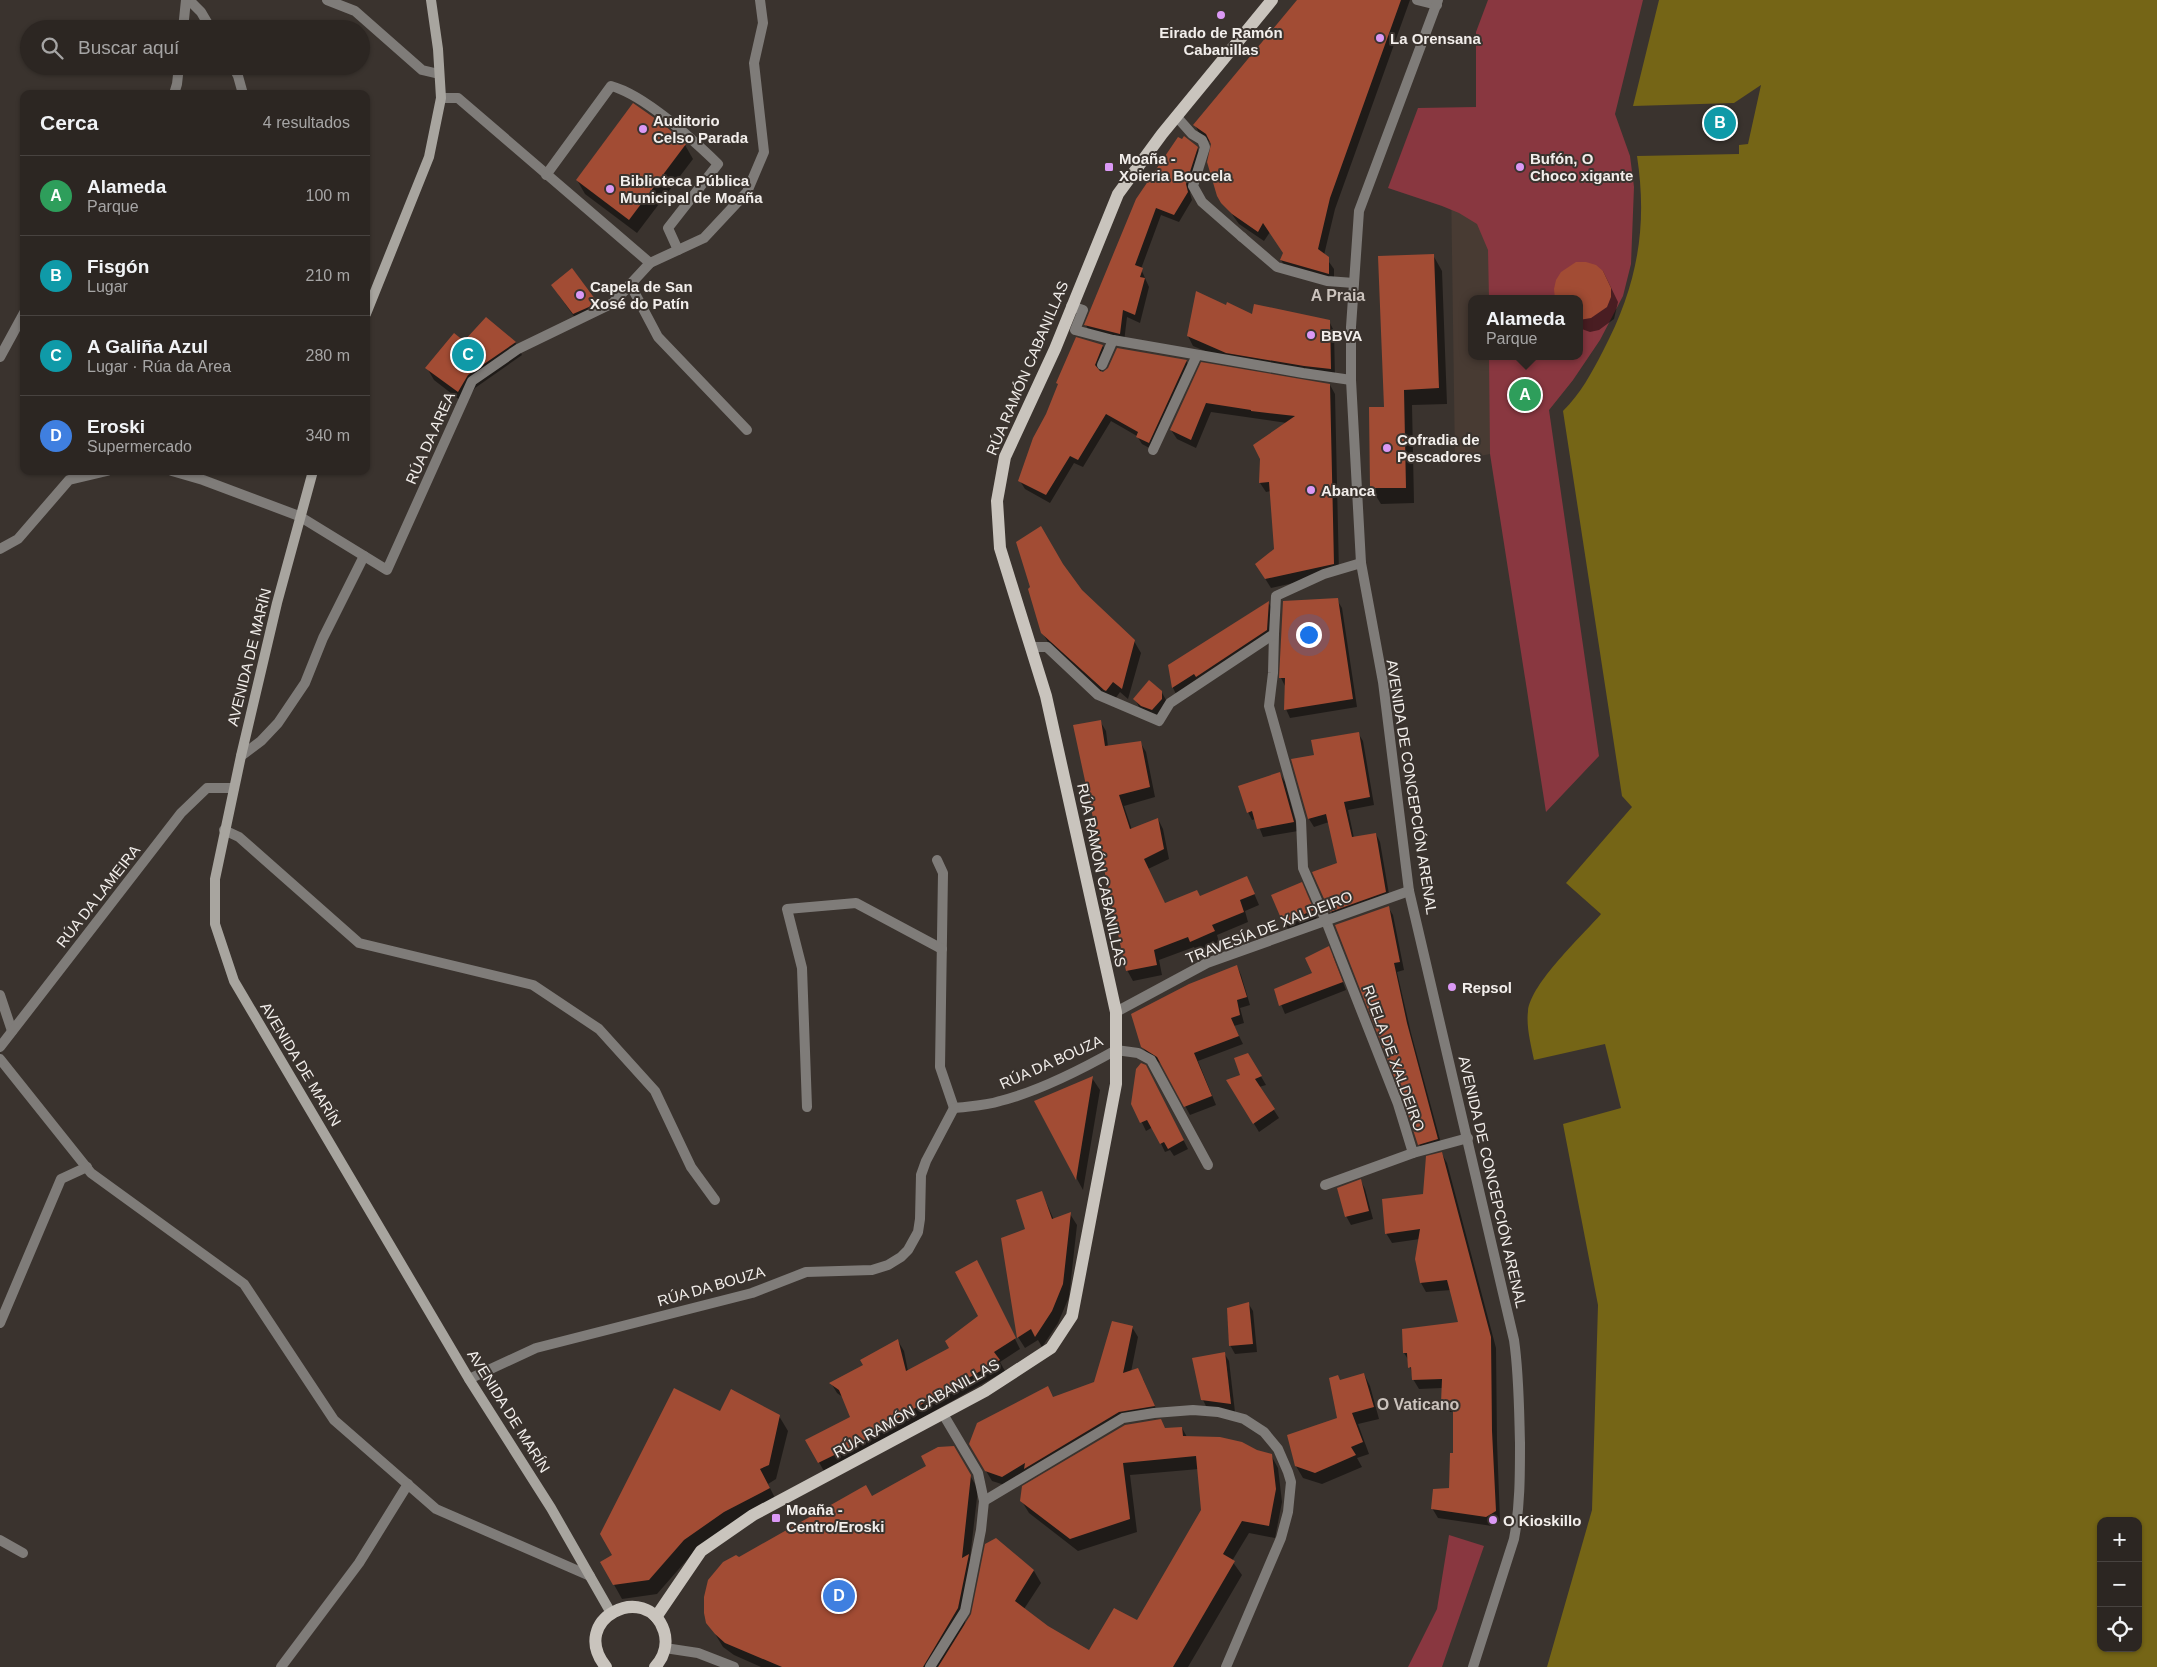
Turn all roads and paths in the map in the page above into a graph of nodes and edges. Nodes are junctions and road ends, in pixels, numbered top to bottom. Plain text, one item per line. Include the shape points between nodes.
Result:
1 (188, 0) edge
2 (326, 0) edge
3 (432, 0) edge
4 (760, 0) edge
5 (1272, 0) edge
6 (1417, 0) edge
7 (1438, 3) edge
8 (185, 20) edge
9 (206, 20) edge
10 (365, 20) edge
11 (370, 24) edge
12 (439, 74) junction
13 (178, 75) edge
14 (238, 75) edge
15 (175, 90) edge
16 (242, 90) edge
17 (441, 98) junction
18 (1176, 116) junction
19 (546, 175) junction
20 (678, 250) junction
21 (650, 264) junction
22 (1354, 283) junction
23 (630, 284) junction
24 (370, 298) edge
25 (1071, 306) junction
26 (20, 320) edge
27 (1113, 340) junction
28 (1197, 355) junction
29 (0, 358) edge
30 (1102, 365) dead end
31 (1351, 380) junction
32 (747, 430) dead end
33 (1153, 450) dead end
34 (91, 475) edge
35 (186, 475) edge
36 (311, 475) edge
37 (299, 516) junction
38 (0, 549) edge
39 (364, 556) junction
40 (1361, 563) junction
41 (1274, 634) junction
42 (1033, 647) junction
43 (240, 756) junction
44 (234, 788) junction
45 (224, 830) junction
46 (937, 860) dead end
47 (1409, 891) junction
48 (1326, 921) junction
49 (942, 949) junction
50 (0, 994) edge
51 (1116, 1012) junction
52 (12, 1031) junction
53 (0, 1047) edge
54 (1116, 1050) junction
55 (0, 1060) edge
56 (807, 1107) dead end
57 (954, 1108) junction
58 (1468, 1138) junction
59 (1413, 1153) junction
60 (1208, 1165) dead end
61 (87, 1167) junction
62 (1325, 1185) dead end
63 (715, 1200) dead end
64 (0, 1322) edge
65 (470, 1379) junction
66 (943, 1414) junction
67 (408, 1484) junction
68 (984, 1501) junction
69 (0, 1540) edge
70 (23, 1553) dead end
71 (590, 1576) junction
72 (611, 1613) junction
73 (656, 1617) junction
74 (665, 1648) junction
75 (281, 1667) edge
76 (606, 1667) edge
77 (655, 1667) edge
78 (734, 1667) edge
79 (930, 1667) edge
80 (1226, 1667) edge
81 (1473, 1667) edge

1 - 8 street
1 - 9 street
2 - 10 street via 355,11
3 - 12 main road
4 - 20 street, RÚA DA AREA via 763,23 754,63 764,152 747,192 704,238
5 - 18 main road, RÚA RAMÓN CABANILLAS
6 - 7 street
7 - 22 street, AVENIDA DE CONCEPCIÓN ARENAL via 1359,211
11 - 12 street via 422,70
12 - 17 main road
13 - 15 street
14 - 16 street
17 - 19 street via 458,98
17 - 24 main road via 429,157
18 - 22 street via 1202,140 1204,147 1193,186 1202,202 1277,267 1327,282
18 - 25 main road, RÚA RAMÓN CABANILLAS via 1118,194
19 - 20 street via 611,86 624,90 692,138 718,164 668,228
19 - 21 street
20 - 21 street, RÚA DA AREA
21 - 23 street, RÚA DA AREA
22 - 31 street, AVENIDA DE CONCEPCIÓN ARENAL
23 - 32 street via 658,337
23 - 39 street, RÚA DA AREA via 613,303 518,349 472,381 387,570
25 - 27 street via 1083,310 1075,330
25 - 42 main road, RÚA RAMÓN CABANILLAS via 1055,349 1005,457 997,501 1000,548
26 - 29 street
27 - 28 street
27 - 30 street
28 - 31 street
28 - 33 street
31 - 40 street, AVENIDA DE CONCEPCIÓN ARENAL
34 - 38 street via 70,480 18,539
35 - 37 street, RÚA DA AREA
36 - 37 main road, AVENIDA DE MARÍN
37 - 39 street, RÚA DA AREA
37 - 43 main road, AVENIDA DE MARÍN
39 - 43 street via 323,638 305,683 278,723
40 - 41 street, RUELA DE XALDEIRO via 1324,574 1276,596
40 - 47 street, AVENIDA DE CONCEPCIÓN ARENAL via 1383,682
41 - 42 street via 1170,703 1159,721 1098,694 1047,647
41 - 48 street, RUELA DE XALDEIRO via 1269,706 1301,820 1303,868
42 - 51 main road, RÚA RAMÓN CABANILLAS
43 - 44 main road, AVENIDA DE MARÍN
44 - 45 main road, AVENIDA DE MARÍN
44 - 52 street, RÚA DA LAMEIRA via 207,788 181,813
45 - 63 street via 239,837 358,943 533,985 599,1029 655,1091 691,1167
45 - 65 main road, AVENIDA DE MARÍN via 215,879 215,924 234,981
46 - 49 street via 943,872
47 - 48 street, TRAVESÍA DE XALDEIRO
47 - 58 street, AVENIDA DE CONCEPCIÓN ARENAL
48 - 51 street, TRAVESÍA DE XALDEIRO via 1207,964
48 - 59 street, RUELA DE XALDEIRO via 1398,1104
49 - 56 street via 856,903 787,909 802,968
49 - 57 street via 940,1067
50 - 52 street
51 - 54 main road, RÚA RAMÓN CABANILLAS
52 - 53 street, RÚA DA LAMEIRA
54 - 57 street, RÚA DA BOUZA via 1017,1096 984,1105
54 - 60 street via 1138,1053 1152,1060
54 - 66 main road, RÚA RAMÓN CABANILLAS via 1116,1084 1072,1316 1050,1348
55 - 61 street
57 - 65 street, RÚA DA BOUZA via 921,1175 918,1232 908,1250 888,1265 872,1270 806,1272 752,1293 536,1348
58 - 59 street, RUELA DE XALDEIRO
58 - 81 street, AVENIDA DE CONCEPCIÓN ARENAL via 1514,1340 1519,1385 1520,1481 1514,1539
59 - 62 street
61 - 64 street via 61,1179
61 - 67 street via 244,1284 334,1420
65 - 71 main road, AVENIDA DE MARÍN
66 - 68 street via 978,1474
66 - 73 main road, RÚA RAMÓN CABANILLAS via 753,1515 701,1551
67 - 71 street via 436,1509
67 - 75 street via 358,1563
68 - 79 street via 965,1611
68 - 80 street via 1123,1418 1193,1410 1218,1412 1244,1419 1264,1432 1278,1449 1291,1482 1288,1512 1281,1538
69 - 70 street
71 - 72 main road, AVENIDA DE MARÍN
72 - 73 main road via 629,1606 648,1611
72 - 76 main road via 603,1620 595,1640 596,1650
73 - 74 main road via 666,1637
74 - 77 main road
74 - 78 street via 698,1653

